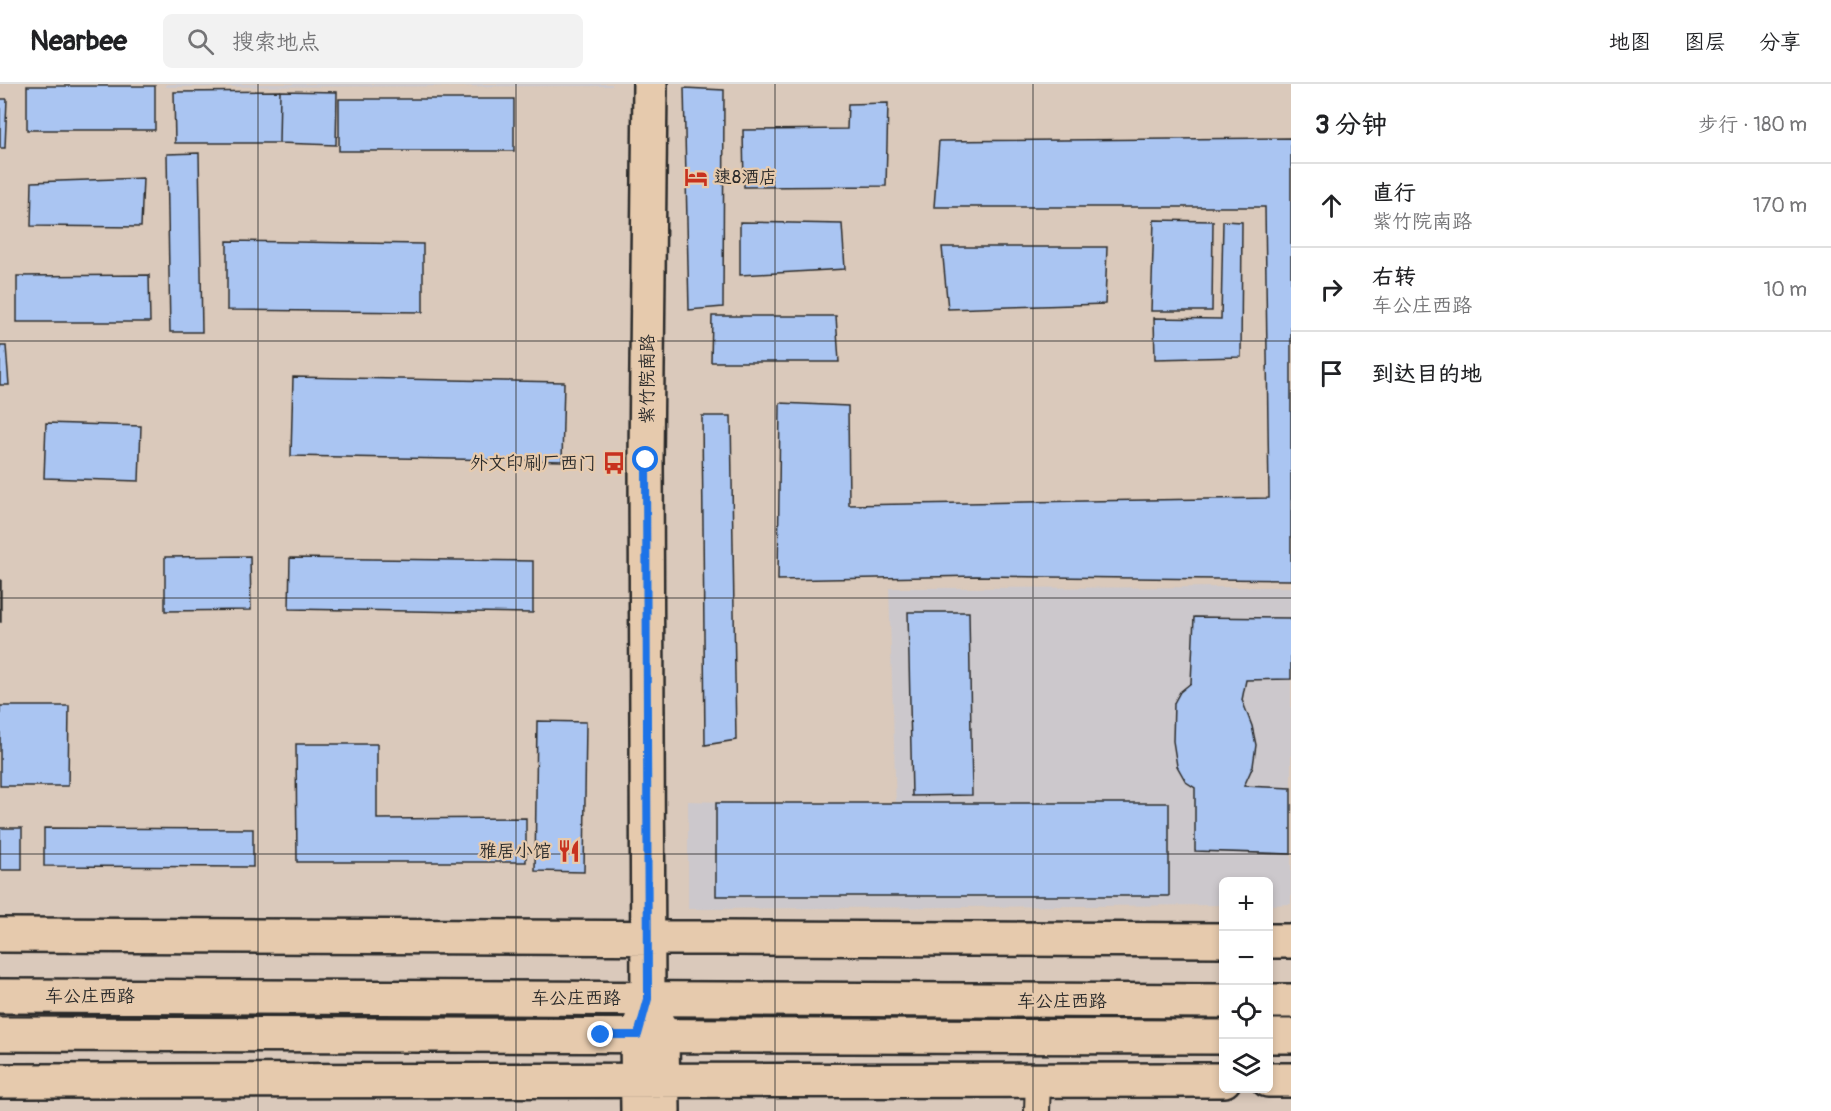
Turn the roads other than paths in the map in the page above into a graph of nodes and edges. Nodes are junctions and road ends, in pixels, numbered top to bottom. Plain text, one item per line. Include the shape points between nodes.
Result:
1 (650, 84) edge
2 (0, 935) edge
3 (649, 937) junction
4 (1219, 940) edge
5 (1273, 940) edge
6 (1291, 941) edge
7 (0, 996) edge
8 (648, 999) junction
9 (1219, 1001) edge
10 (1283, 1001) edge
11 (0, 1034) edge
12 (650, 1035) junction
13 (1273, 1036) edge
14 (1291, 1036) edge
15 (1219, 1037) edge
16 (1219, 1080) edge
17 (1273, 1080) edge
18 (1291, 1080) edge
19 (0, 1081) edge
20 (650, 1095) edge
21 (1038, 1095) edge

1 - 3 street, 紫竹院南路 via 646,460
2 - 3 street
3 - 4 street
3 - 8 street, 紫竹院南路
5 - 6 street
7 - 8 street, 车公庄西路
8 - 9 street, 车公庄西路
8 - 12 street, 紫竹院南路
10 - 14 street
11 - 12 street, 车公庄西路
12 - 15 street, 车公庄西路
12 - 20 street, 紫竹院南路
13 - 14 street
16 - 21 street
17 - 18 street
19 - 20 street
20 - 21 street

